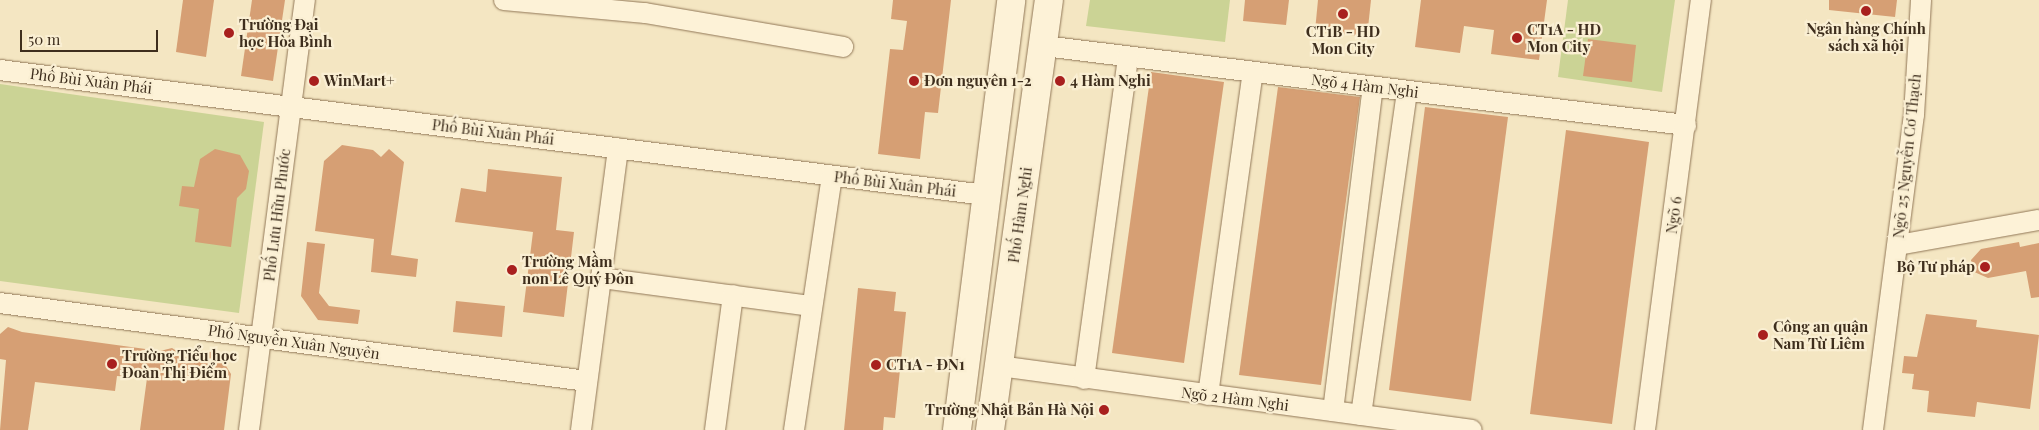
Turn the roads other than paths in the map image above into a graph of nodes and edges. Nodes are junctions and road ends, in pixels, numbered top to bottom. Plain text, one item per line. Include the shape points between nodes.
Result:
1 (305, 0) edge
2 (504, 0) edge
3 (1011, 0) edge
4 (1049, 0) edge
5 (1701, 0) edge
6 (1921, 0) edge
7 (1044, 46) junction
8 (843, 47) dead end
9 (1128, 57) junction
10 (0, 70) edge
11 (1253, 72) junction
12 (1373, 87) junction
13 (1407, 91) junction
14 (291, 106) junction
15 (1686, 125) junction
16 (618, 148) junction
17 (832, 176) junction
18 (986, 195) junction
19 (2039, 220) edge
20 (1898, 245) junction
21 (601, 278) junction
22 (732, 295) junction
23 (0, 303) edge
24 (811, 306) junction
25 (261, 338) junction
26 (999, 366) junction
27 (1084, 379) junction
28 (587, 381) junction
29 (1208, 395) junction
30 (1347, 417) edge
31 (249, 430) edge
32 (581, 430) edge
33 (715, 430) edge
34 (794, 430) edge
35 (957, 430) edge
36 (990, 430) edge
37 (1472, 430) edge
38 (1645, 430) edge
39 (1873, 430) edge

1 - 14 street, Phố Lưu Hữu Phước
2 - 8 street via 645,13
3 - 18 main road
4 - 7 main road, Phố Hàm Nghi
5 - 15 street, Ngõ 6
6 - 20 street, Ngõ 25 Nguyễn Cơ Thạch via 1914,114
7 - 9 street, Ngõ 4 Hàm Nghi
7 - 26 main road, Phố Hàm Nghi
9 - 11 street, Ngõ 4 Hàm Nghi
9 - 27 street
10 - 14 street, Phố Bùi Xuân Phái
11 - 12 street, Ngõ 4 Hàm Nghi
11 - 29 street
12 - 13 street, Ngõ 4 Hàm Nghi
12 - 30 street
13 - 15 street, Ngõ 4 Hàm Nghi
13 - 30 street
14 - 16 street, Phố Bùi Xuân Phái
14 - 25 street, Phố Lưu Hữu Phước
15 - 38 street, Ngõ 6
16 - 17 street, Phố Bùi Xuân Phái
16 - 21 street
17 - 18 street, Phố Bùi Xuân Phái
17 - 24 street
18 - 35 main road
19 - 20 street
20 - 39 street, Ngõ 25 Nguyễn Cơ Thạch
21 - 22 street
21 - 28 street
22 - 24 street
22 - 33 street
23 - 25 street, Phố Nguyễn Xuân Nguyên
24 - 34 street
25 - 28 street, Phố Nguyễn Xuân Nguyên
25 - 31 street, Phố Lưu Hữu Phước
26 - 27 street, Ngõ 2 Hàm Nghi
26 - 36 main road, Phố Hàm Nghi
27 - 29 street, Ngõ 2 Hàm Nghi
28 - 32 street
29 - 30 street, Ngõ 2 Hàm Nghi
30 - 37 street, Ngõ 2 Hàm Nghi

